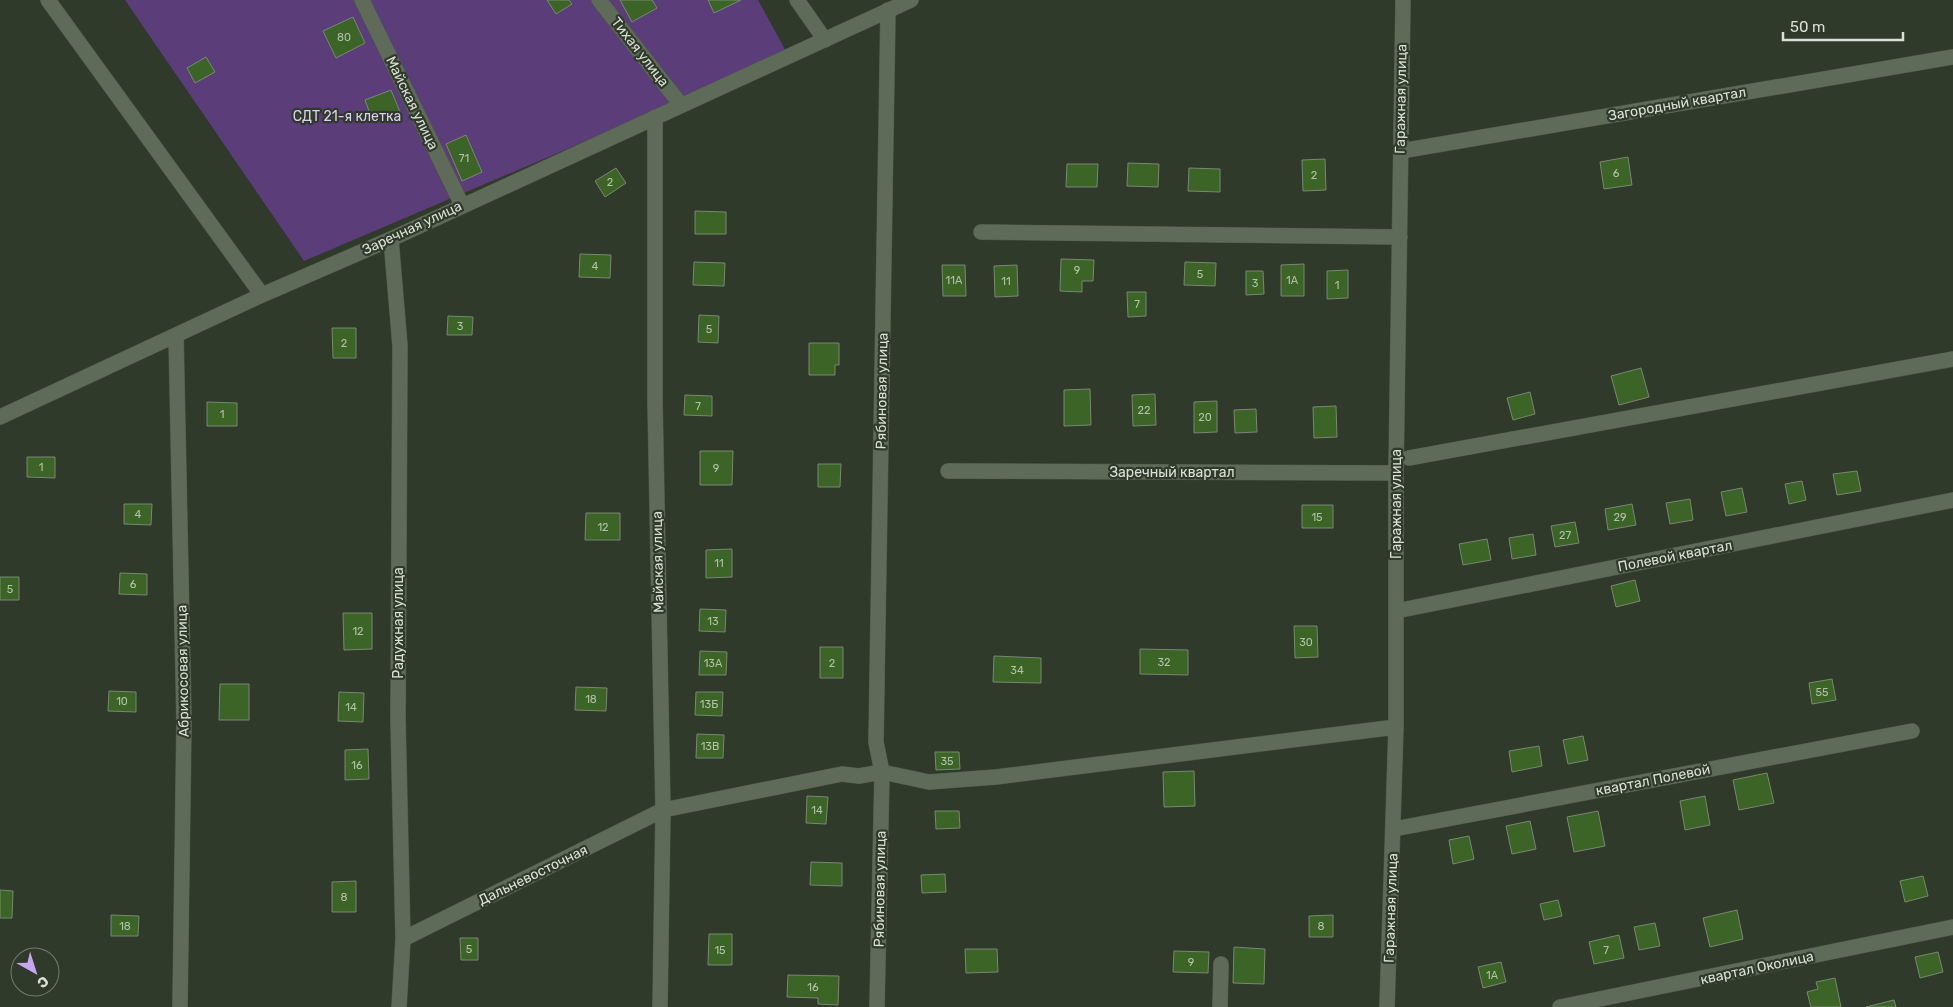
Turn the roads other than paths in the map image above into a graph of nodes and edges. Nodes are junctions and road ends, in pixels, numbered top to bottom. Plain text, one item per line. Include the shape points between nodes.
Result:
1 (48, 0) edge
2 (362, 0) edge
3 (599, 0) edge
4 (797, 0) edge
5 (911, 0) edge
6 (1403, 0) edge
7 (888, 10) junction
8 (825, 40) junction
9 (1953, 57) edge
10 (681, 105) junction
11 (655, 117) junction
12 (1401, 151) junction
13 (462, 205) junction
14 (981, 232) dead end
15 (1400, 238) junction
16 (391, 239) junction
17 (262, 295) junction
18 (176, 336) junction
19 (1953, 359) edge
20 (0, 417) edge
21 (1409, 458) dead end
22 (948, 471) dead end
23 (1396, 473) junction
24 (1953, 500) edge
25 (1396, 611) junction
26 (1396, 727) junction
27 (1912, 731) dead end
28 (882, 772) junction
29 (663, 810) junction
30 (1394, 829) junction
31 (1953, 927) edge
32 (403, 939) junction
33 (1221, 964) dead end
34 (180, 1007) edge
35 (400, 1007) edge
36 (660, 1007) edge
37 (877, 1007) edge
38 (1220, 1007) edge
39 (1387, 1007) edge
40 (1560, 1007) edge

1 - 17 street
2 - 13 street, Майская улица
3 - 10 street, Тихая улица
4 - 8 street
5 - 7 street, Заречная улица
6 - 12 street, Гаражная улица
7 - 8 street, Заречная улица
7 - 28 street, Рябиновая улица via 876,742
8 - 10 street, Заречная улица
9 - 12 street, Загородный квартал
10 - 11 street, Заречная улица
11 - 13 street, Заречная улица
11 - 29 street, Майская улица via 655,402
12 - 15 street, Гаражная улица
13 - 16 street, Заречная улица
14 - 15 street
15 - 23 street, Гаражная улица
16 - 17 street, Заречная улица
16 - 32 street, Радужная улица via 400,346 398,720
17 - 18 street, Заречная улица
18 - 20 street, Заречная улица
18 - 34 street, Абрикосовая улица via 184,721
19 - 21 street
22 - 23 street, Заречный квартал
23 - 25 street, Гаражная улица
24 - 25 street, Полевой квартал
25 - 26 street, Гаражная улица
26 - 28 street via 996,777 929,782
26 - 30 street, Гаражная улица
27 - 30 street, квартал Полевой
28 - 29 street via 859,776 842,774
28 - 37 street, Рябиновая улица
29 - 32 street, Дальневосточная
29 - 36 street, Майская улица
30 - 39 street, Гаражная улица
31 - 40 street, квартал Околица
32 - 35 street, Радужная улица
33 - 38 street

